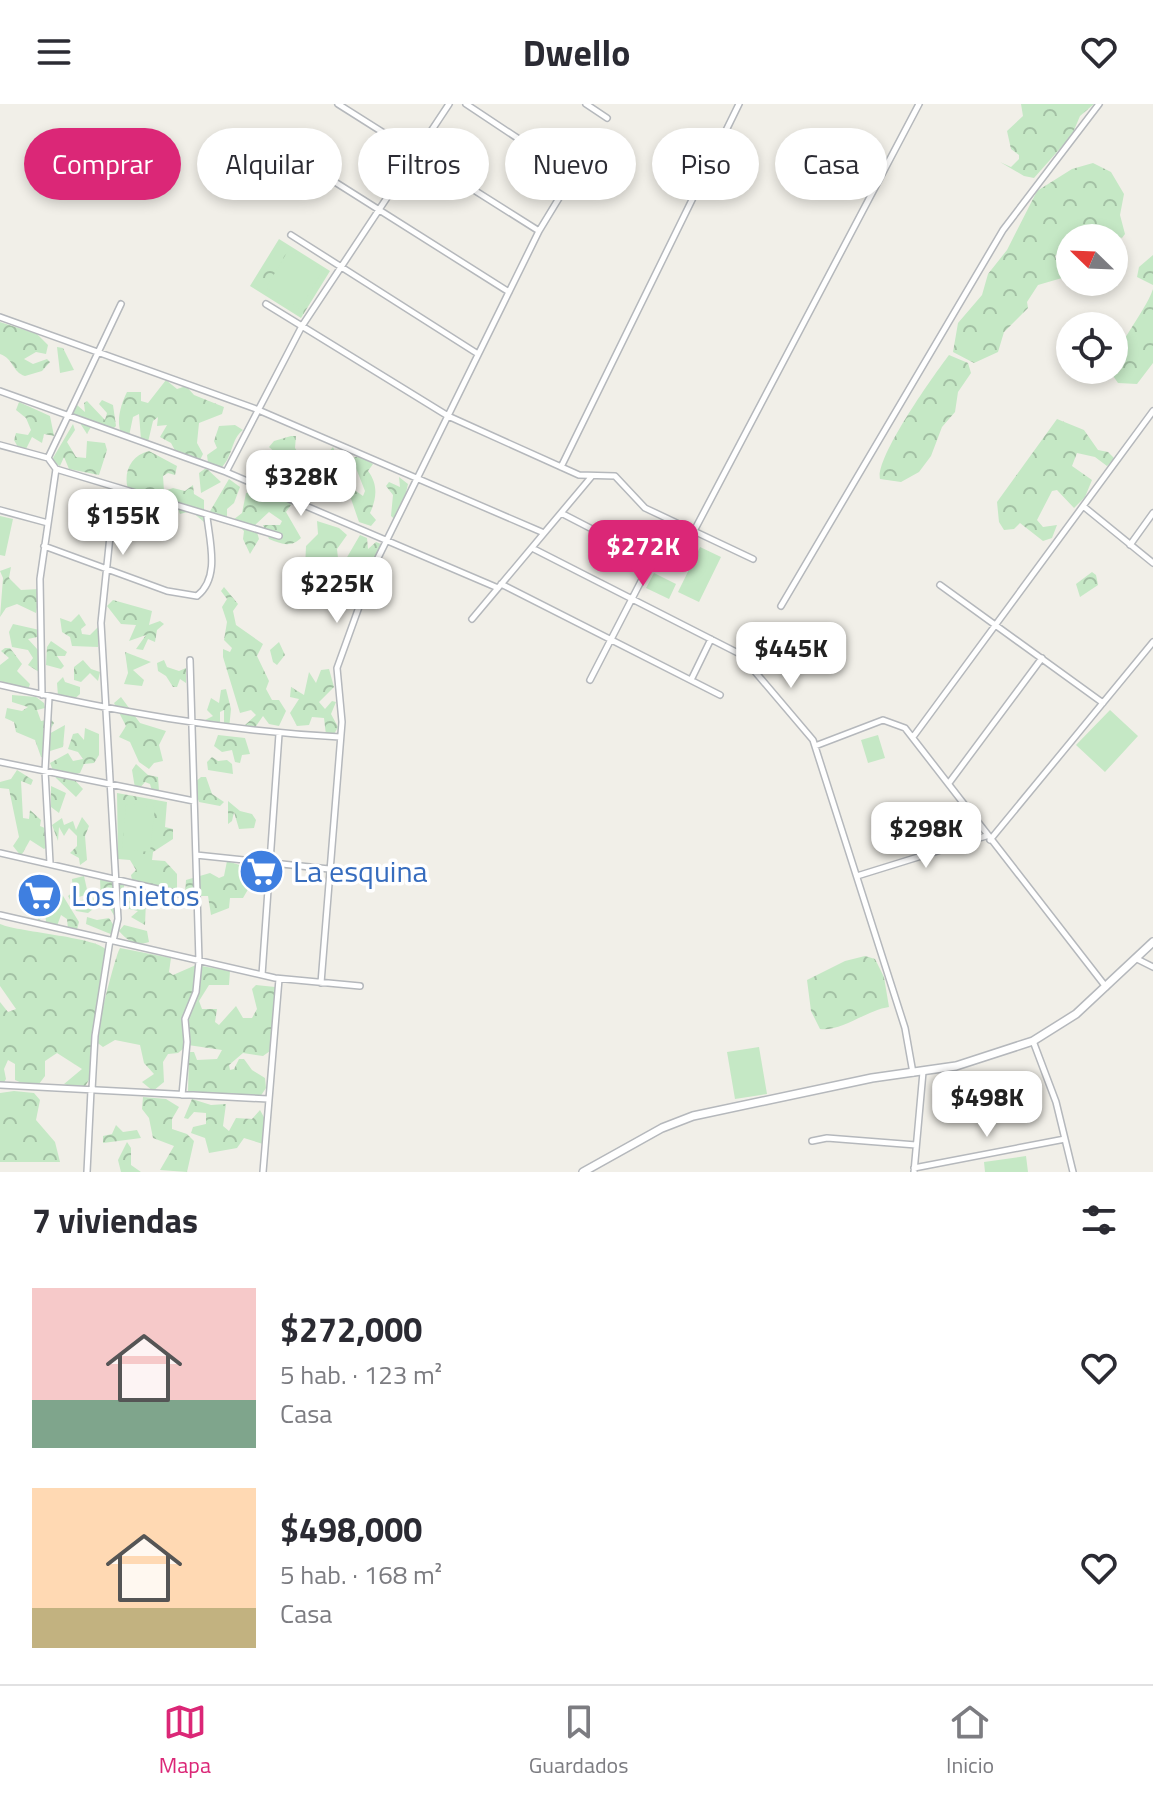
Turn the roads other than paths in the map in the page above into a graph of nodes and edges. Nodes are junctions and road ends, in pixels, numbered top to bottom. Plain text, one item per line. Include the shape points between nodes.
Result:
1 (338, 104) edge
2 (449, 104) edge
3 (466, 104) edge
4 (586, 104) edge
5 (739, 104) edge
6 (919, 104) edge
7 (1099, 104) edge
8 (607, 118) dead end
9 (376, 128) edge
10 (433, 128) edge
11 (342, 187) edge
12 (489, 199) edge
13 (385, 200) edge
14 (378, 210) junction
15 (539, 231) junction
16 (291, 235) dead end
17 (340, 268) junction
18 (509, 292) junction
19 (121, 304) dead end
20 (266, 304) dead end
21 (0, 317) edge
22 (302, 326) junction
23 (99, 352) junction
24 (478, 354) junction
25 (0, 391) edge
26 (256, 409) junction
27 (1153, 411) edge
28 (68, 415) junction
29 (448, 416) junction
30 (0, 445) edge
31 (48, 458) junction
32 (561, 467) junction
33 (56, 469) junction
34 (226, 472) junction
35 (593, 475) junction
36 (417, 478) junction
37 (115, 488) junction
38 (1083, 506) junction
39 (0, 510) edge
40 (561, 513) junction
41 (1153, 513) edge
42 (207, 517) junction
43 (48, 523) junction
44 (694, 531) junction
45 (544, 533) junction
46 (279, 536) dead end
47 (388, 538) junction
48 (1130, 545) junction
49 (44, 546) junction
50 (532, 548) junction
51 (753, 559) dead end
52 (1153, 563) edge
53 (106, 572) junction
54 (940, 585) dead end
55 (500, 586) junction
56 (632, 599) junction
57 (781, 606) dead end
58 (472, 619) dead end
59 (996, 624) junction
60 (711, 639) junction
61 (611, 640) junction
62 (1153, 642) edge
63 (1042, 658) junction
64 (190, 660) dead end
65 (590, 680) dead end
66 (691, 680) junction
67 (0, 685) edge
68 (720, 695) dead end
69 (46, 696) junction
70 (1103, 703) junction
71 (106, 710) junction
72 (192, 725) junction
73 (279, 734) junction
74 (340, 737) junction
75 (913, 737) junction
76 (815, 746) junction
77 (0, 762) edge
78 (45, 771) junction
79 (949, 783) junction
80 (110, 785) junction
81 (194, 801) junction
82 (988, 838) junction
83 (0, 853) edge
84 (196, 855) junction
85 (50, 863) junction
86 (270, 865) junction
87 (329, 869) junction
88 (115, 876) junction
89 (857, 876) junction
90 (197, 898) junction
91 (0, 915) edge
92 (112, 940) junction
93 (1153, 942) edge
94 (1137, 959) junction
95 (199, 961) junction
96 (1153, 967) edge
97 (262, 975) junction
98 (279, 979) junction
99 (321, 983) junction
100 (360, 986) dead end
101 (1107, 987) junction
102 (1033, 1041) junction
103 (923, 1072) junction
104 (913, 1073) junction
105 (0, 1085) edge
106 (92, 1090) junction
107 (182, 1095) junction
108 (268, 1099) junction
109 (1065, 1139) junction
110 (812, 1141) dead end
111 (916, 1145) junction
112 (914, 1170) edge
113 (87, 1172) edge
114 (263, 1172) edge
115 (583, 1172) edge
116 (1073, 1172) edge

1 - 9 street
2 - 10 street
3 - 15 street via 573,175
4 - 8 street
5 - 32 street
6 - 44 street
7 - 57 street via 1003,230
11 - 14 street
12 - 15 street
13 - 14 street
14 - 17 street
14 - 18 street
15 - 18 street
16 - 17 street
17 - 22 street
17 - 24 street
18 - 24 street
19 - 23 street
20 - 22 street
21 - 23 street
22 - 26 street
22 - 29 street
23 - 26 street
23 - 28 street
24 - 29 street
25 - 28 street
26 - 34 street
26 - 36 street
27 - 38 street
28 - 31 street
28 - 34 street
29 - 32 street
29 - 36 street
30 - 31 street
31 - 33 street
32 - 35 street
33 - 37 street
33 - 43 street
34 - 47 street
35 - 40 street
35 - 44 street via 615,476 645,508
36 - 45 street
36 - 47 street
37 - 42 street
37 - 53 street
38 - 48 street
38 - 59 street
39 - 43 street
40 - 45 street
40 - 56 street via 652,560
41 - 48 street
42 - 46 street
42 - 53 street via 213,565 197,596
43 - 49 street
44 - 51 street
45 - 50 street
47 - 55 street
47 - 74 street via 339,658
48 - 52 street
49 - 53 street
49 - 69 street via 40,579
50 - 55 street
50 - 56 street
53 - 71 street via 101,623
54 - 59 street
55 - 58 street
55 - 61 street
56 - 60 street
56 - 61 street
59 - 63 street
59 - 75 street
60 - 66 street
60 - 76 street via 746,659
61 - 65 street
61 - 66 street
62 - 70 street
63 - 70 street
63 - 79 street
64 - 72 street
66 - 68 street
67 - 69 street
69 - 71 street
69 - 78 street
70 - 82 street
71 - 72 street
71 - 80 street
72 - 73 street
72 - 81 street
73 - 74 street
73 - 86 street
74 - 87 street
75 - 76 street via 900,725 883,720
75 - 79 street
76 - 89 street
77 - 78 street
78 - 80 street
78 - 85 street
79 - 82 street
80 - 81 street
80 - 88 street
81 - 84 street
82 - 89 street
82 - 101 street
83 - 85 street
84 - 86 street
84 - 90 street
85 - 88 street
86 - 87 street
86 - 97 street
87 - 99 street
88 - 90 street
88 - 92 street via 118,919
89 - 104 street via 905,1028
90 - 95 street
91 - 92 street
92 - 95 street
92 - 106 street via 95,1036
93 - 94 street
94 - 96 street
94 - 101 street
95 - 97 street
95 - 107 street via 196,992 185,1019
97 - 98 street
98 - 99 street
98 - 108 street
99 - 100 street
101 - 102 street via 1067,1022
102 - 103 street via 981,1060
102 - 109 street
103 - 104 street
103 - 111 street
104 - 115 street via 693,1116
105 - 106 street
106 - 107 street
106 - 113 street
107 - 108 street
108 - 114 street
109 - 112 street
109 - 116 street
110 - 111 street
111 - 112 street

